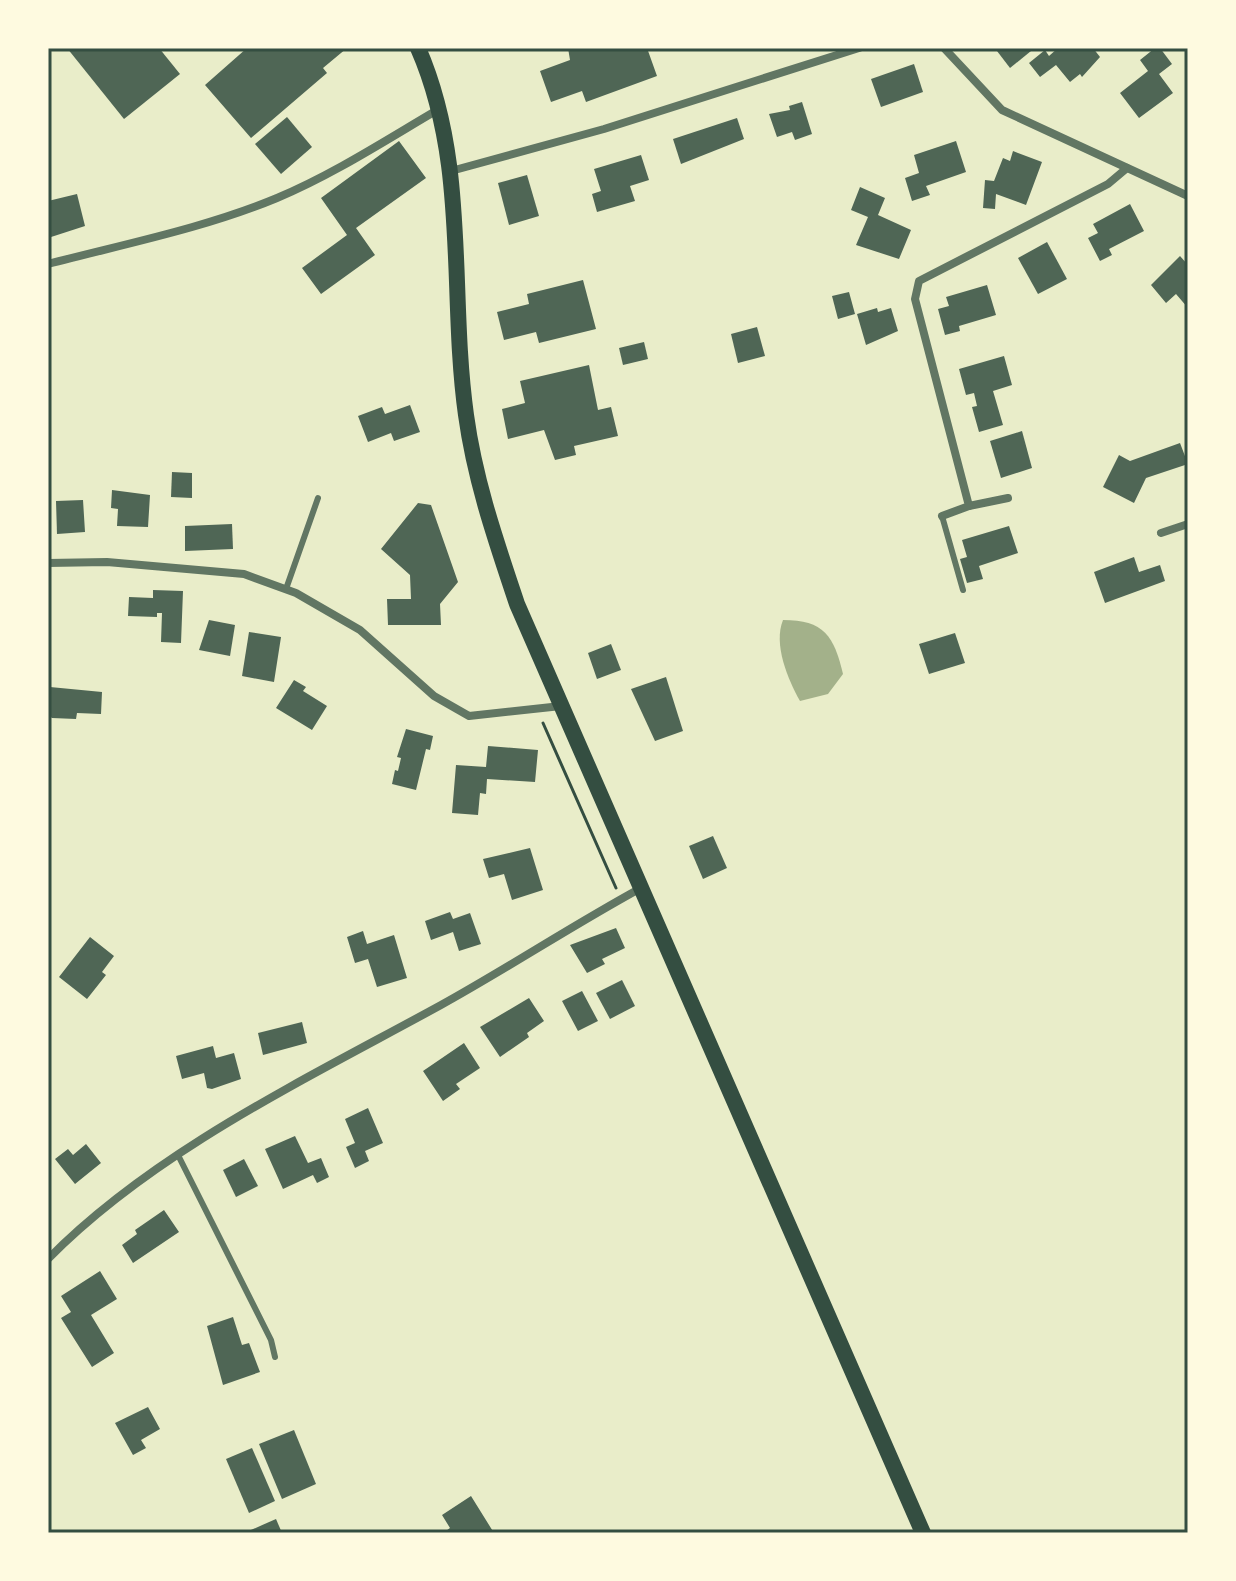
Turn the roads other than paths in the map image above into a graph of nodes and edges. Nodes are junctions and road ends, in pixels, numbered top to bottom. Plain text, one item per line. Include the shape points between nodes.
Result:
1 (418, 48) edge
2 (859, 48) edge
3 (944, 48) edge
4 (439, 109) junction
5 (1127, 168) junction
6 (451, 171) junction
7 (1188, 196) edge
8 (48, 264) edge
9 (318, 498) dead end
10 (1008, 498) dead end
11 (969, 506) junction
12 (942, 516) joint
13 (1188, 524) edge
14 (1161, 533) dead end
15 (48, 563) edge
16 (286, 589) junction
17 (963, 590) dead end
18 (561, 706) junction
19 (641, 888) junction
20 (179, 1157) junction
21 (48, 1259) edge
22 (275, 1357) dead end
23 (923, 1533) edge

1 - 4 main road
2 - 6 street
3 - 5 street via 1002,110
4 - 6 main road
4 - 8 street via 277,198
5 - 7 street
5 - 11 street via 1108,184 919,281 915,299
6 - 18 main road via 466,414 483,503 517,604
9 - 16 lane
10 - 11 street
11 - 12 street
12 - 17 lane
13 - 14 street
15 - 16 street via 107,562 244,574
16 - 18 street via 360,630 434,696 469,716
18 - 19 main road
19 - 20 street via 446,1003 238,1116
19 - 23 main road
20 - 21 street via 85,1222
20 - 22 lane

